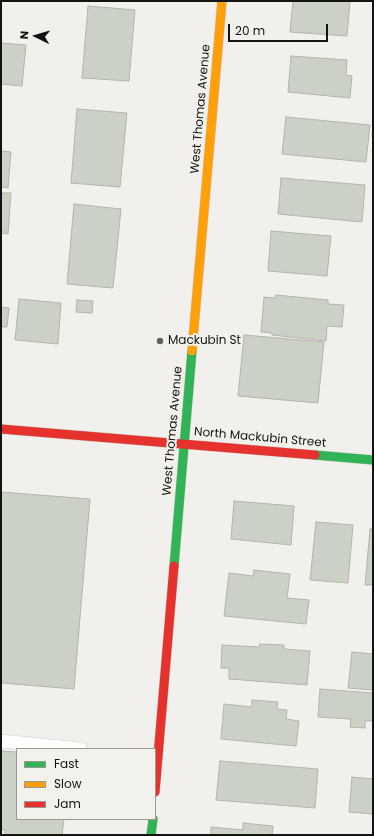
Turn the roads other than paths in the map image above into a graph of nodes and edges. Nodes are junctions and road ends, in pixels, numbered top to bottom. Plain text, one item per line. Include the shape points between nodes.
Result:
1 (222, 1) edge
2 (1, 429) edge
3 (184, 444) junction
4 (373, 460) edge
5 (1, 741) edge
6 (71, 748) edge
7 (156, 757) edge
8 (153, 820) edge
9 (152, 835) edge

1 - 3 street, West Thomas Avenue
2 - 3 street, North Mackubin Street
3 - 4 street, North Mackubin Street
3 - 7 street, West Thomas Avenue
5 - 6 lane
8 - 9 street

